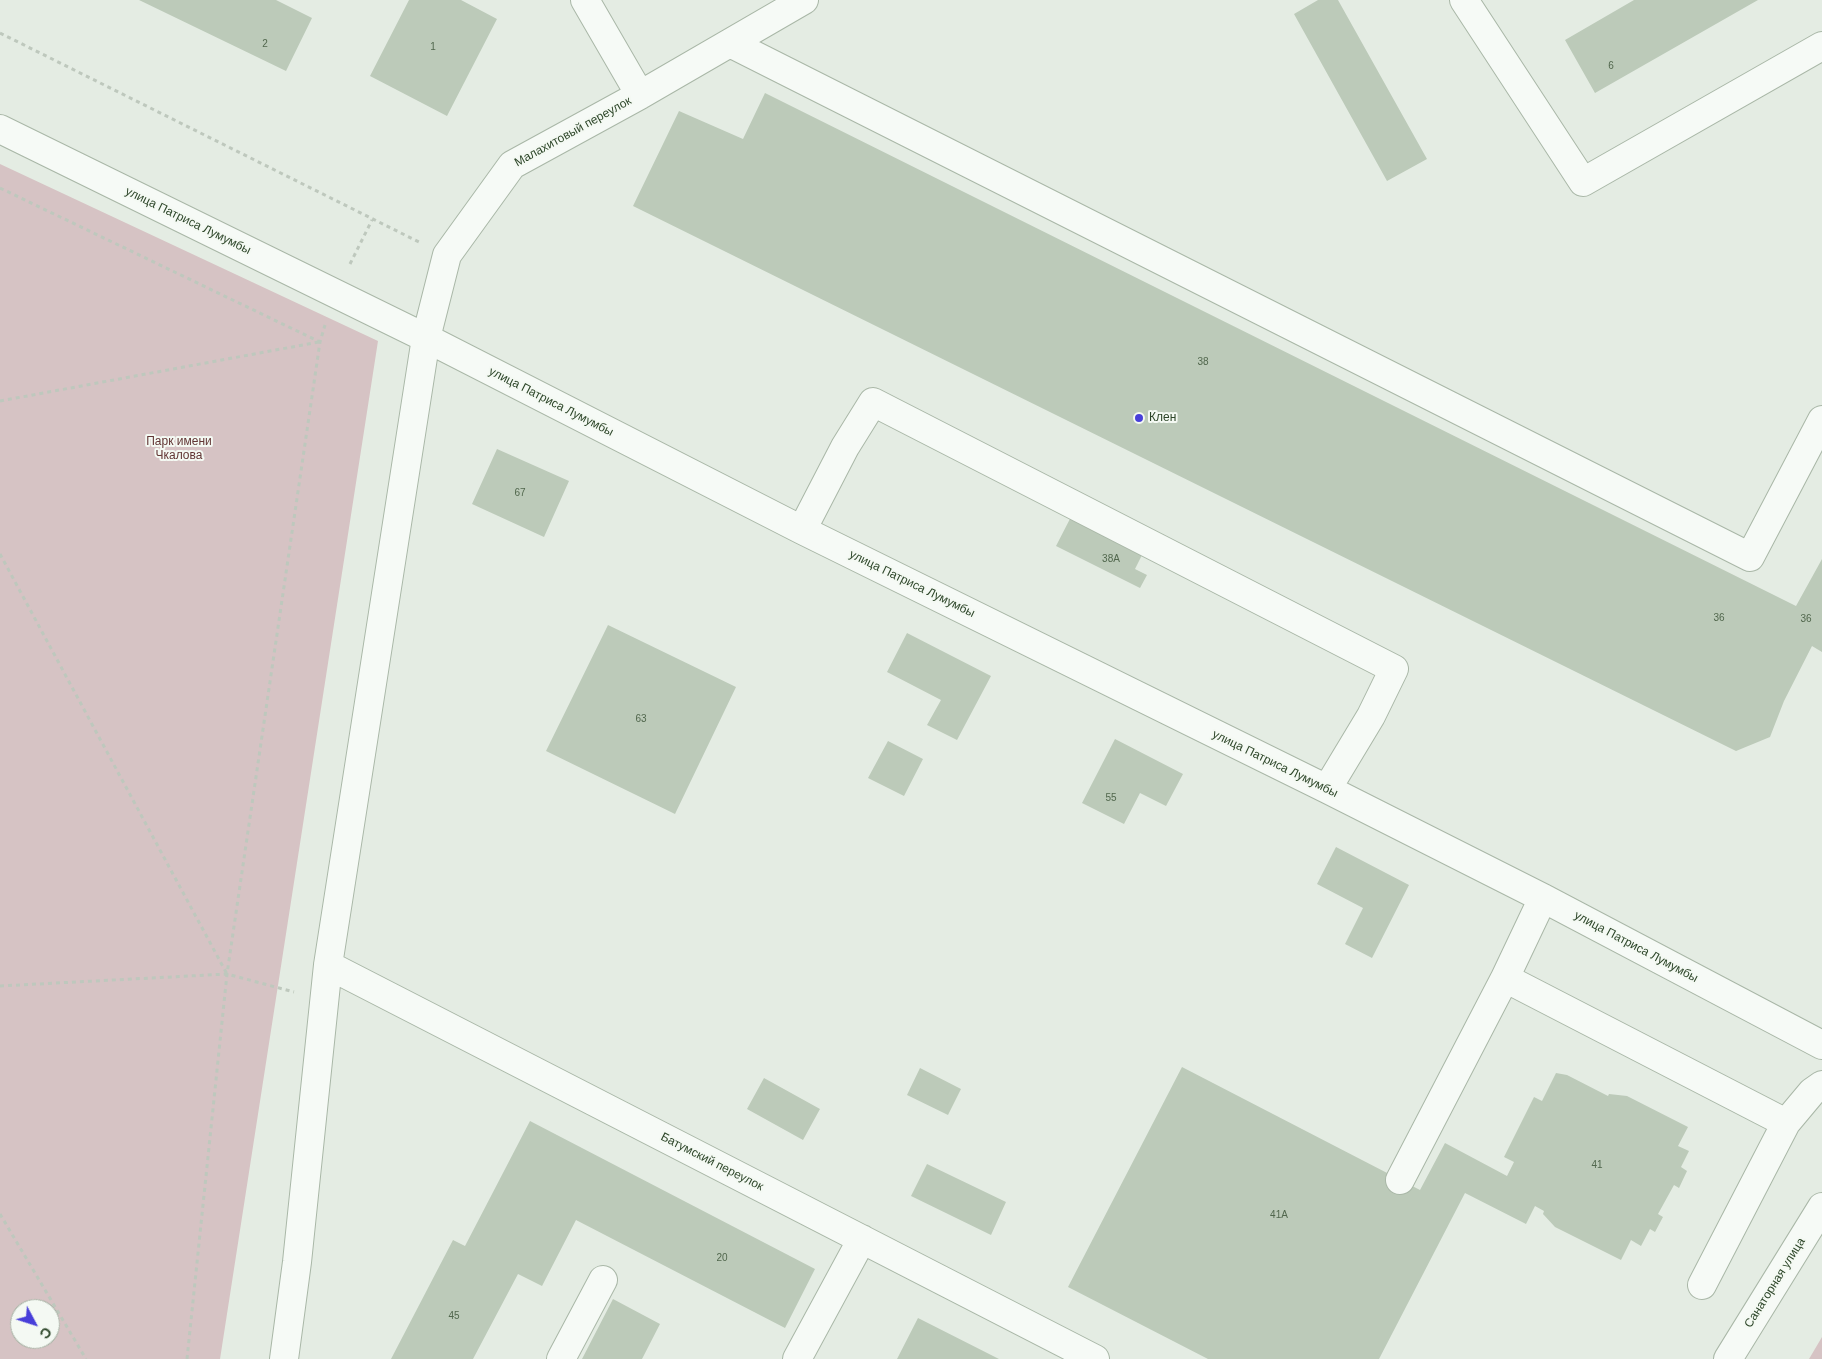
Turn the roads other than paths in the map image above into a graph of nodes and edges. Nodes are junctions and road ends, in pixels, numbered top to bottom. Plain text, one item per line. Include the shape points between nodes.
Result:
1 (584, 0) edge
2 (804, 0) edge
3 (1464, 0) edge
4 (730, 43) junction
5 (1822, 46) edge
6 (640, 95) junction
7 (0, 129) edge
8 (426, 338) junction
9 (1822, 420) edge
10 (802, 530) junction
11 (1328, 789) junction
12 (1543, 898) junction
13 (328, 965) junction
14 (1505, 978) junction
15 (1822, 1044) edge
16 (1822, 1085) edge
17 (1786, 1123) junction
18 (1400, 1180) dead end
19 (1822, 1207) edge
20 (862, 1239) junction
21 (603, 1280) dead end
22 (1702, 1285) dead end
23 (1089, 1358) edge
24 (284, 1359) edge
25 (561, 1359) edge
26 (797, 1359) edge
27 (1728, 1359) edge

1 - 6 street
2 - 4 street, Малахитовый переулок
3 - 5 street via 1583,182
4 - 6 street, Малахитовый переулок
4 - 9 street via 1750,557
6 - 8 street, Малахитовый переулок via 512,164 447,255
7 - 8 street, улица Патриса Лумумбы
8 - 10 street, улица Патриса Лумумбы
8 - 13 street, Малахитовый переулок
10 - 11 street, улица Патриса Лумумбы
10 - 11 street via 844,446 873,402 1394,668 1371,716
11 - 12 street, улица Патриса Лумумбы
12 - 14 street
12 - 15 street, улица Патриса Лумумбы
13 - 20 street, Батумский переулок
13 - 24 street, Малахитовый переулок
14 - 17 street
14 - 18 street
16 - 17 street
17 - 22 street
19 - 27 street, Санаторная улица
20 - 23 street, Батумский переулок
20 - 26 street
21 - 25 street

